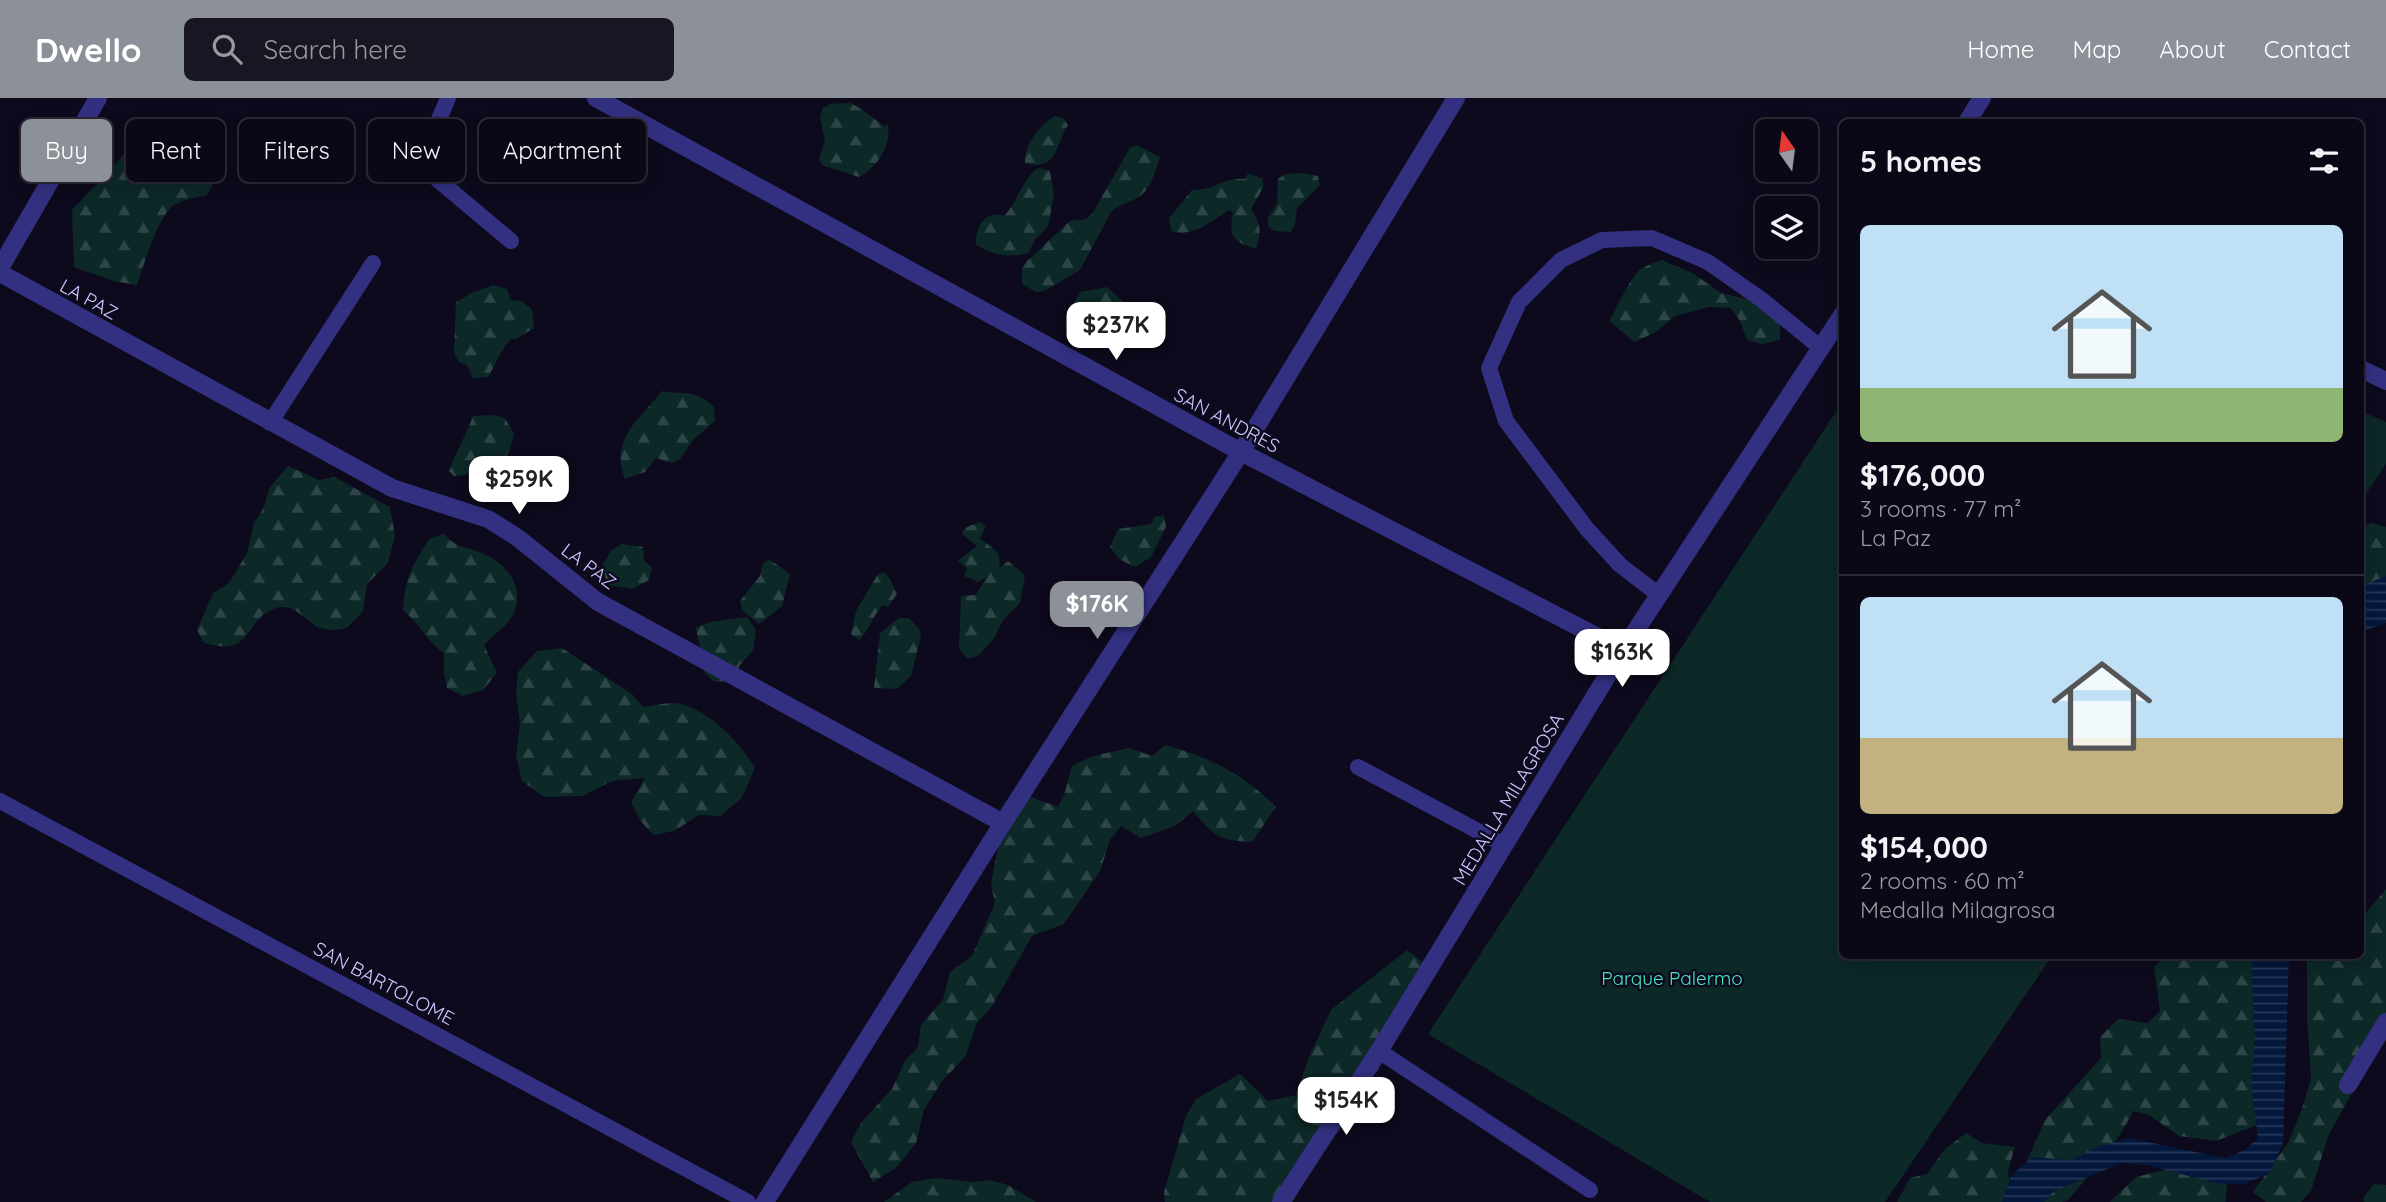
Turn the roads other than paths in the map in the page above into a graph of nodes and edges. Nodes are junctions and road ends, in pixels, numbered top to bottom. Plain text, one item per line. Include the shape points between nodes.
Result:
1 (97, 98) edge
2 (448, 98) edge
3 (596, 98) edge
4 (1456, 98) edge
5 (1982, 98) edge
6 (1969, 119) edge
7 (511, 241) dead end
8 (373, 263) dead end
9 (0, 271) edge
10 (1839, 320) edge
11 (1821, 348) junction
12 (2364, 370) edge
13 (2386, 381) edge
14 (270, 423) junction
15 (1241, 452) junction
16 (1659, 595) junction
17 (1623, 650) junction
18 (1358, 767) dead end
19 (0, 801) edge
20 (1003, 823) junction
21 (1504, 845) junction
22 (2386, 1023) edge
23 (1379, 1051) junction
24 (2348, 1085) dead end
25 (1590, 1189) dead end
26 (748, 1202) edge
27 (765, 1202) edge
28 (1281, 1202) edge

1 - 9 street
2 - 7 lane via 428,151 429,167 437,179
3 - 15 street, SAN ANDRES
4 - 15 street
5 - 6 street
8 - 14 lane
9 - 14 street, LA PAZ
10 - 11 street, MEDALLA MILAGROSA
11 - 16 street, MEDALLA MILAGROSA
11 - 16 lane via 1708,262 1652,239 1602,240 1561,260 1519,302 1489,369 1506,421 1587,529 1619,565
12 - 13 street
14 - 20 street, LA PAZ via 392,488 488,519 598,602
15 - 17 street, SAN ANDRES
15 - 20 street
16 - 17 street, MEDALLA MILAGROSA
17 - 21 street, MEDALLA MILAGROSA
18 - 21 lane
19 - 26 lane, SAN BARTOLOME
20 - 27 street
21 - 23 street, MEDALLA MILAGROSA
22 - 24 street
23 - 25 lane
23 - 28 street, MEDALLA MILAGROSA

